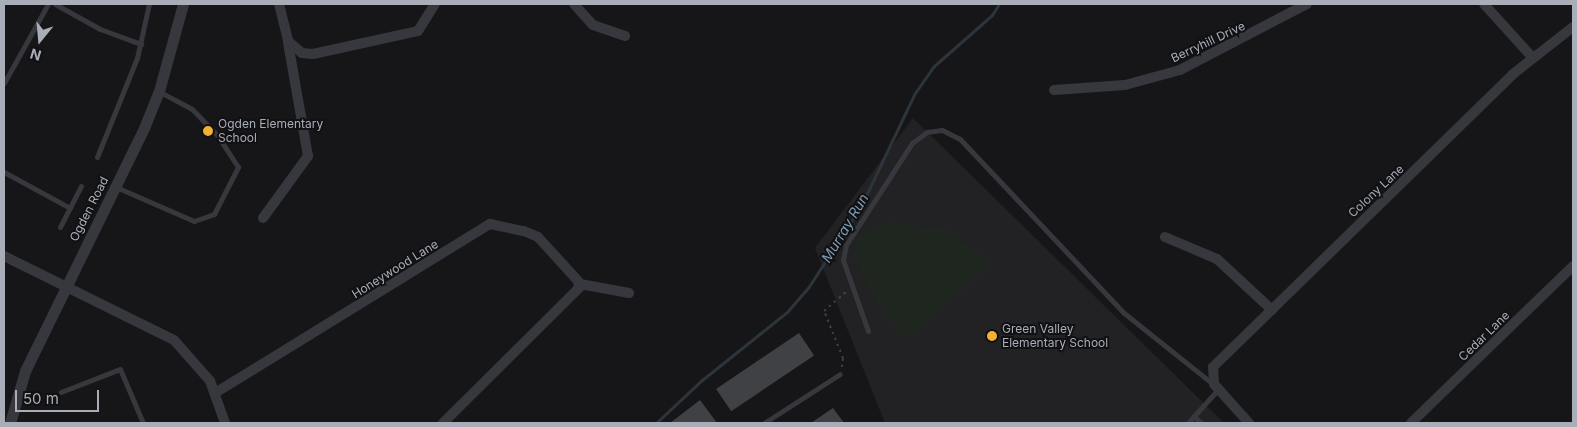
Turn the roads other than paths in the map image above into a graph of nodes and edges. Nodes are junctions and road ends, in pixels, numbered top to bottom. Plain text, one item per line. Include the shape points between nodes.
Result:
1 (48, 4) edge
2 (55, 4) edge
3 (149, 4) edge
4 (183, 4) edge
5 (279, 4) edge
6 (434, 4) edge
7 (574, 4) edge
8 (1307, 4) edge
9 (1484, 4) edge
10 (1573, 27) edge
11 (625, 36) dead end
12 (288, 41) junction
13 (141, 44) junction
14 (1533, 58) junction
15 (4, 84) edge
16 (1054, 90) dead end
17 (159, 91) junction
18 (97, 157) dead end
19 (4, 172) edge
20 (81, 186) dead end
21 (116, 187) junction
22 (70, 208) junction
23 (263, 218) dead end
24 (60, 227) dead end
25 (1165, 237) dead end
26 (4, 256) edge
27 (1573, 266) edge
28 (580, 284) junction
29 (64, 288) junction
30 (629, 293) dead end
31 (1272, 310) junction
32 (868, 331) dead end
33 (840, 374) road end
34 (1216, 387) junction
35 (61, 392) dead end
36 (215, 393) junction
37 (1194, 416) junction
38 (10, 423) edge
39 (143, 423) edge
40 (225, 423) edge
41 (443, 423) edge
42 (764, 423) edge
43 (1188, 423) edge
44 (1201, 423) edge
45 (1249, 423) edge
46 (1411, 423) edge

1 - 15 lane
2 - 13 lane via 100,29
3 - 13 lane
4 - 17 street, Ogden Road
5 - 12 street
6 - 12 street via 418,31 313,54 302,53
7 - 11 street via 593,25
8 - 16 street, Berryhill Drive via 1180,70 1125,86
9 - 14 street
10 - 14 street, Colony Lane
12 - 23 street via 308,156
13 - 18 lane
14 - 31 street, Colony Lane
17 - 21 street, Ogden Road
17 - 21 lane via 192,109 217,134 238,167 214,214 194,221
19 - 22 lane
20 - 22 lane
21 - 29 street, Ogden Road
22 - 24 lane
25 - 31 street via 1217,259
26 - 29 street
27 - 46 street, Cedar Lane
28 - 30 street
28 - 36 street, Honeywood Lane via 538,238 490,224
28 - 41 street
29 - 36 street via 174,340 200,366
29 - 38 street, Ogden Road via 25,371
31 - 34 street, Colony Lane via 1213,368
32 - 34 lane via 843,260 846,245 912,143 927,132 942,130 960,139 1124,313
33 - 42 lane
34 - 37 lane
34 - 45 street
35 - 39 lane via 120,369
36 - 40 street
37 - 43 lane
37 - 44 lane

